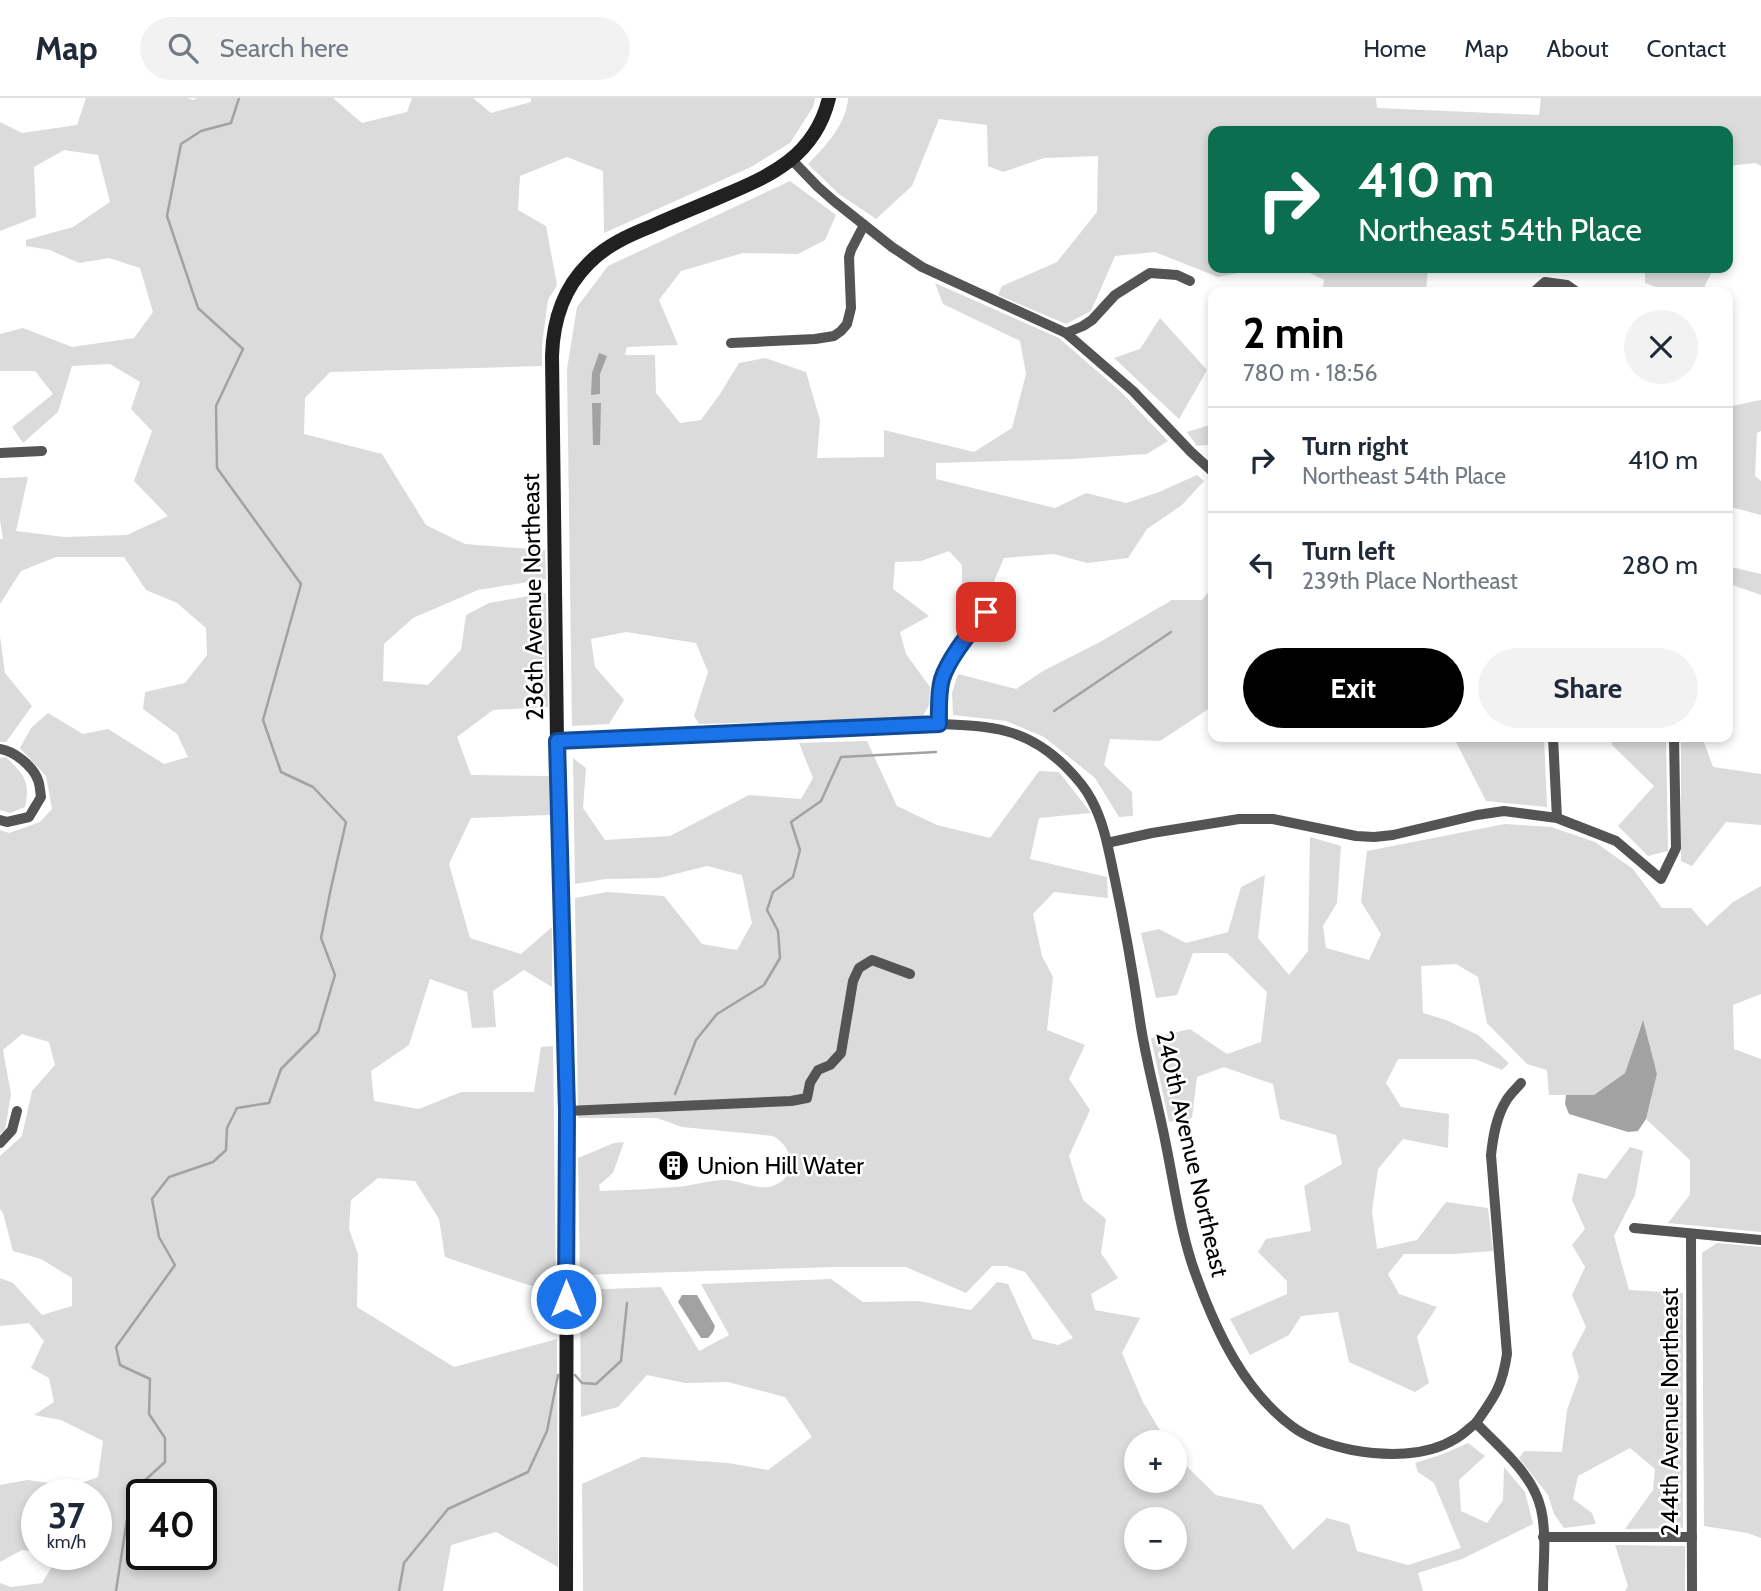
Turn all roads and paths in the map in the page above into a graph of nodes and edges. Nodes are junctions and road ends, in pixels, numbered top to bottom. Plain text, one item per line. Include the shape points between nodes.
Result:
1 (829, 100) edge
2 (792, 160) junction
3 (864, 225) junction
4 (1189, 281) dead end
5 (1540, 287) edge
6 (1570, 287) edge
7 (1066, 334) junction
8 (731, 342) dead end
9 (42, 451) dead end
10 (0, 453) edge
11 (1208, 467) edge
12 (986, 612) dead end
13 (939, 724) junction
14 (557, 741) junction
15 (1553, 742) edge
16 (1674, 742) edge
17 (0, 749) edge
18 (1557, 818) junction
19 (0, 820) edge
20 (1107, 843) junction
21 (910, 974) dead end
22 (1521, 1083) dead end
23 (17, 1111) dead end
24 (567, 1111) junction
25 (0, 1143) edge
26 (1634, 1228) dead end
27 (1691, 1234) junction
28 (1761, 1240) edge
29 (1476, 1423) junction
30 (1544, 1537) junction
31 (1692, 1537) junction
32 (566, 1591) edge
33 (1542, 1591) edge
34 (1692, 1591) edge

1 - 2 street, 236th Avenue Northeast via 815,134
2 - 3 street
2 - 14 street, 236th Avenue Northeast via 599,254 575,279 562,303 552,356
3 - 7 street via 922,267
3 - 8 street via 849,257 851,308 841,331 815,339
4 - 7 street via 1150,273 1115,295 1093,320
5 - 6 street via 1545,282
7 - 11 street via 1133,391
9 - 10 street
12 - 13 street via 943,677
13 - 14 street, 240th Avenue Northeast
13 - 20 street, 240th Avenue Northeast via 1002,730 1032,740 1053,754 1091,798
14 - 24 street, 236th Avenue Northeast
15 - 18 street
16 - 18 street via 1676,848 1661,879 1616,841
17 - 19 street via 18,755 38,778 41,797 29,817
18 - 20 street via 1504,811 1374,837 1273,819 1239,819
20 - 29 street, 240th Avenue Northeast via 1184,1231 1201,1288 1227,1347 1251,1385 1295,1429 1344,1448 1389,1454 1419,1451 1455,1439
21 - 24 street via 872,960 859,968 841,1052 818,1070 807,1098
22 - 29 street via 1498,1119 1491,1155 1507,1354 1498,1392
23 - 25 street via 12,1130
24 - 32 street, 236th Avenue Northeast
26 - 27 street
27 - 28 street
27 - 31 street, 244th Avenue Northeast
29 - 30 street via 1529,1481 1542,1511
30 - 31 street
30 - 33 street
31 - 34 street, 244th Avenue Northeast

